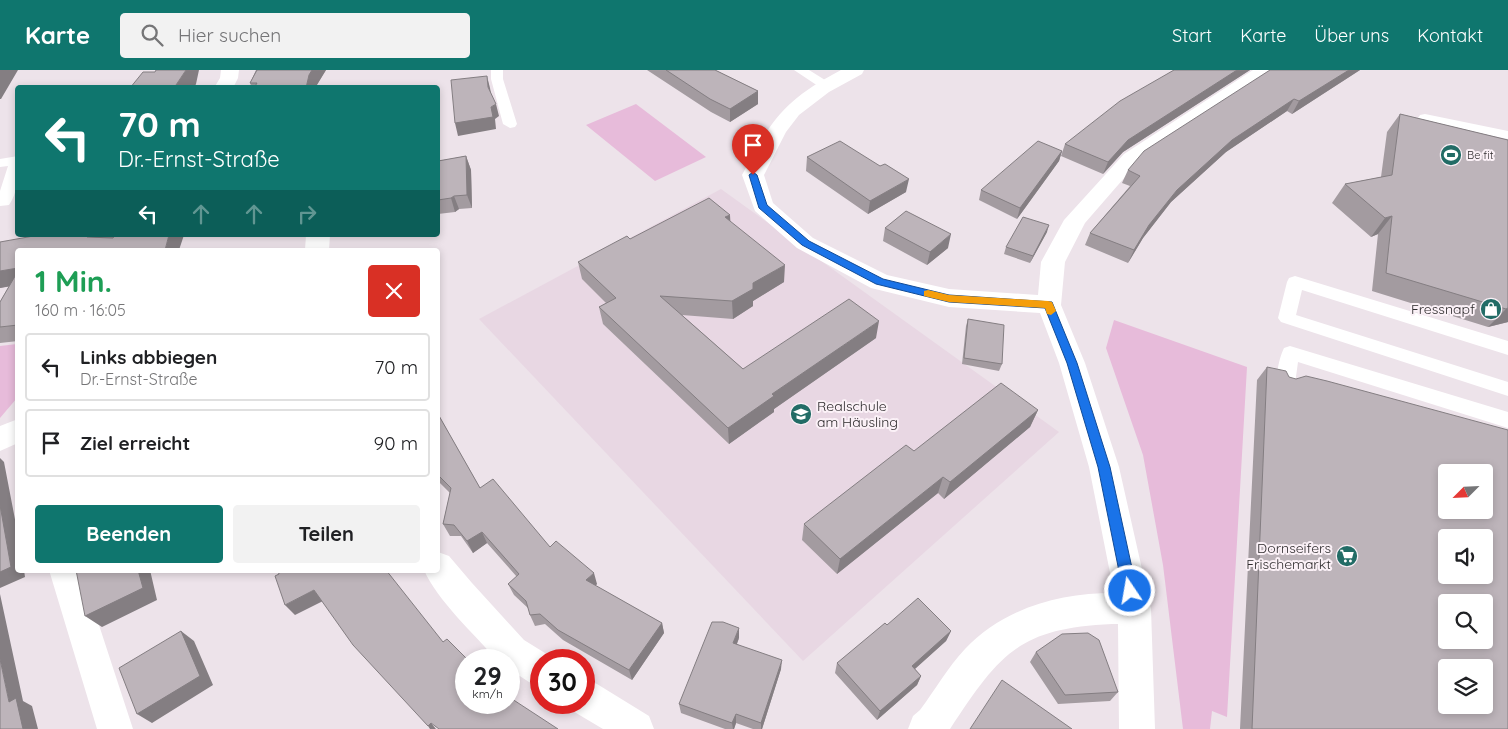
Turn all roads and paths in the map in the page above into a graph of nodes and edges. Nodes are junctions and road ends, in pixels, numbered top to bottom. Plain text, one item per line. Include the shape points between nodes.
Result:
1 (230, 70) edge
2 (497, 70) edge
3 (800, 70) edge
4 (854, 70) edge
5 (1266, 70) edge
6 (826, 84) junction
7 (225, 85) edge
8 (1425, 118) edge
9 (510, 124) dead end
10 (1508, 135) edge
11 (15, 166) edge
12 (4, 202) dead end
13 (1048, 305) junction
14 (1508, 348) edge
15 (1286, 384) edge
16 (1508, 389) edge
17 (1508, 420) edge
18 (15, 432) edge
19 (0, 439) edge
20 (440, 569) edge
21 (66, 573) edge
22 (1134, 609) junction
23 (530, 663) edge
24 (595, 704) edge
25 (115, 729) edge
26 (636, 729) edge
27 (926, 729) edge
28 (1137, 729) edge

1 - 7 street
2 - 9 lane
3 - 6 lane
4 - 6 street
5 - 13 street via 1131,158 1074,220 1052,262
6 - 13 street via 791,112 753,175 763,206 805,243 880,282 949,298
8 - 10 lane
11 - 12 lane
13 - 22 street via 1072,363 1104,467
14 - 16 lane via 1295,282 1288,318
15 - 17 lane via 1290,353
18 - 19 street
20 - 23 street via 512,652
21 - 25 street
22 - 27 street via 1093,608 1048,616 1008,633 978,661
22 - 28 street
24 - 26 street

